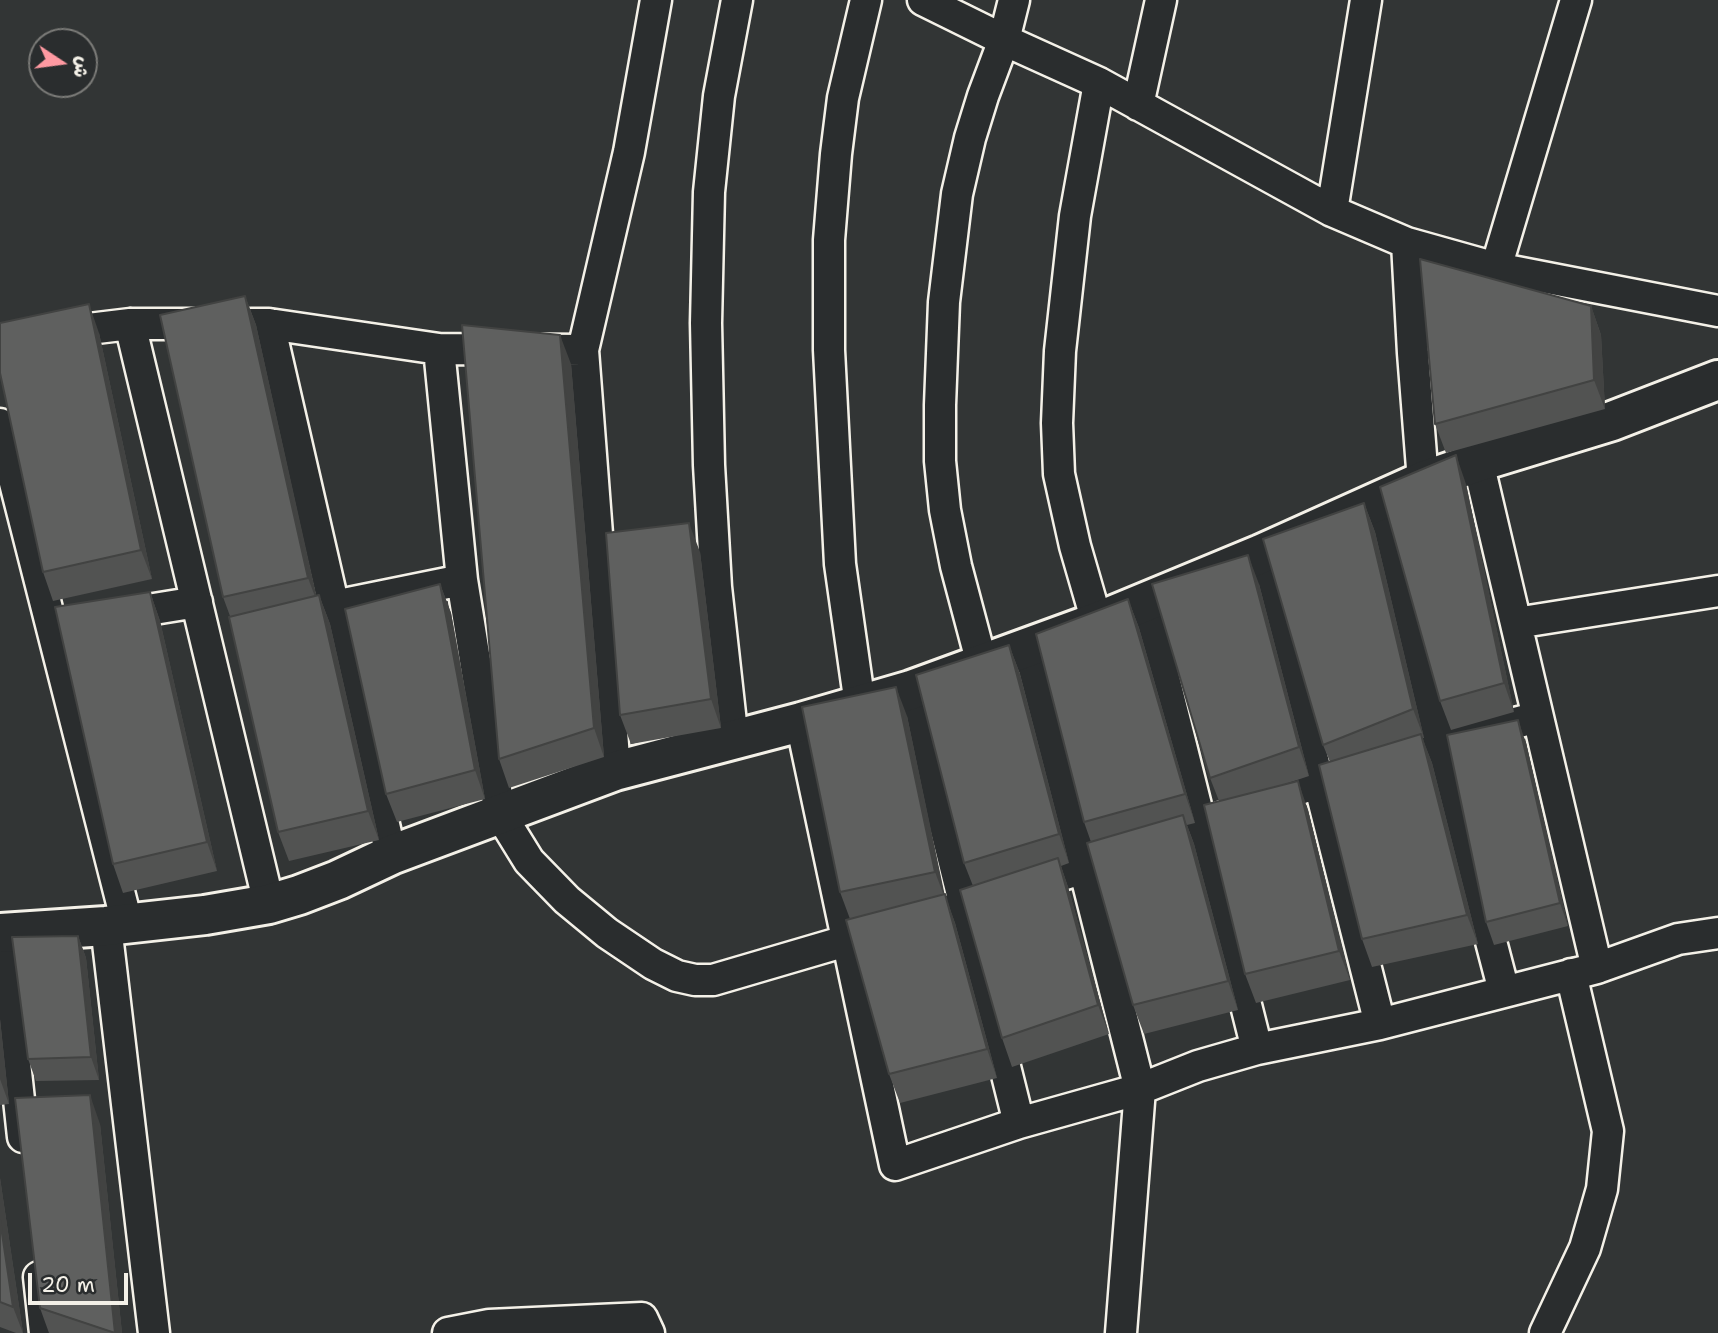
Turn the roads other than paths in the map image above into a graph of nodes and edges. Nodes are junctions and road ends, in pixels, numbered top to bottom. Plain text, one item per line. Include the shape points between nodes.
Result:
1 (656, 0) edge
2 (737, 0) edge
3 (866, 0) edge
4 (923, 0) edge
5 (1014, 0) edge
6 (1161, 0) edge
7 (1366, 0) edge
8 (1576, 0) edge
9 (1004, 40) junction
10 (1099, 83) junction
11 (1138, 105) junction
12 (1332, 211) junction
13 (1407, 243) junction
14 (1496, 268) junction
15 (1718, 311) edge
16 (130, 324) junction
17 (269, 324) junction
18 (0, 343) edge
19 (439, 349) junction
20 (583, 350) junction
21 (1718, 380) edge
22 (0, 424) edge
23 (1478, 462) junction
24 (1423, 481) junction
25 (1376, 503) junction
26 (1261, 554) junction
27 (462, 580) junction
28 (1718, 591) edge
29 (197, 602) junction
30 (1145, 603) junction
31 (334, 606) junction
32 (74, 622) junction
33 (1097, 622) junction
34 (1516, 623) junction
35 (1028, 646) junction
36 (982, 664) junction
37 (911, 690) junction
38 (860, 705) junction
39 (1538, 717) junction
40 (801, 722) junction
41 (733, 741) junction
42 (1439, 743) junction
43 (615, 771) junction
44 (1319, 782) junction
45 (500, 814) junction
46 (1201, 826) junction
47 (391, 855) junction
48 (1084, 868) junction
49 (269, 904) junction
50 (965, 906) junction
51 (117, 924) junction
52 (0, 933) edge
53 (1718, 933) edge
54 (848, 940) junction
55 (1584, 971) junction
56 (1504, 991) junction
57 (1380, 1024) junction
58 (1257, 1049) junction
59 (1140, 1089) junction
60 (10, 1110) edge
61 (1019, 1123) junction
62 (26, 1162) edge
63 (36, 1254) edge
64 (45, 1333) edge
65 (153, 1333) edge
66 (448, 1333) edge
67 (649, 1333) edge
68 (1121, 1333) edge
69 (1545, 1333) edge

1 - 20 street via 629,152
2 - 41 street via 719,96 709,192 706,323 716,587
3 - 38 street via 843,98 829,240 840,564
4 - 9 street
5 - 9 street
6 - 11 street
7 - 12 street
8 - 14 street
9 - 10 street
9 - 36 street via 970,138 957,194 944,302 940,405 945,510
10 - 11 street
10 - 33 street via 1075,216 1057,423 1059,474
11 - 12 street
12 - 13 street
13 - 14 street
13 - 24 street
14 - 15 street
16 - 17 street
16 - 18 street
16 - 29 street
17 - 19 street
17 - 31 street
19 - 20 street
19 - 27 street
20 - 43 street
21 - 23 street via 1612,421
22 - 32 street
23 - 24 street
23 - 34 street
24 - 25 street
25 - 26 street
25 - 42 street
26 - 30 street
26 - 44 street
27 - 31 street
27 - 45 street
28 - 34 street
29 - 32 street
29 - 49 street
30 - 33 street
30 - 46 street
31 - 47 street
32 - 51 street
33 - 35 street
34 - 39 street
35 - 36 street
35 - 48 street
36 - 37 street
37 - 38 street
37 - 50 street
38 - 40 street
39 - 42 street
39 - 55 street
40 - 41 street
40 - 54 street
41 - 43 street
42 - 44 street
42 - 56 street
43 - 45 street
44 - 46 street
44 - 57 street
45 - 47 street
45 - 54 street via 529,861 567,900 607,933 677,976 713,980
46 - 48 street
46 - 58 street
47 - 49 street
48 - 50 street
48 - 59 street
49 - 51 street
50 - 54 street
50 - 61 street
51 - 52 street
51 - 65 street
52 - 60 street
53 - 55 street via 1678,939
54 - 61 street via 895,1165
55 - 56 street
55 - 69 street via 1608,1130 1602,1189 1585,1248
56 - 57 street
57 - 58 street
58 - 59 street
59 - 61 street
59 - 68 street
60 - 62 street
63 - 64 street
66 - 67 street via 489,1325 642,1318

